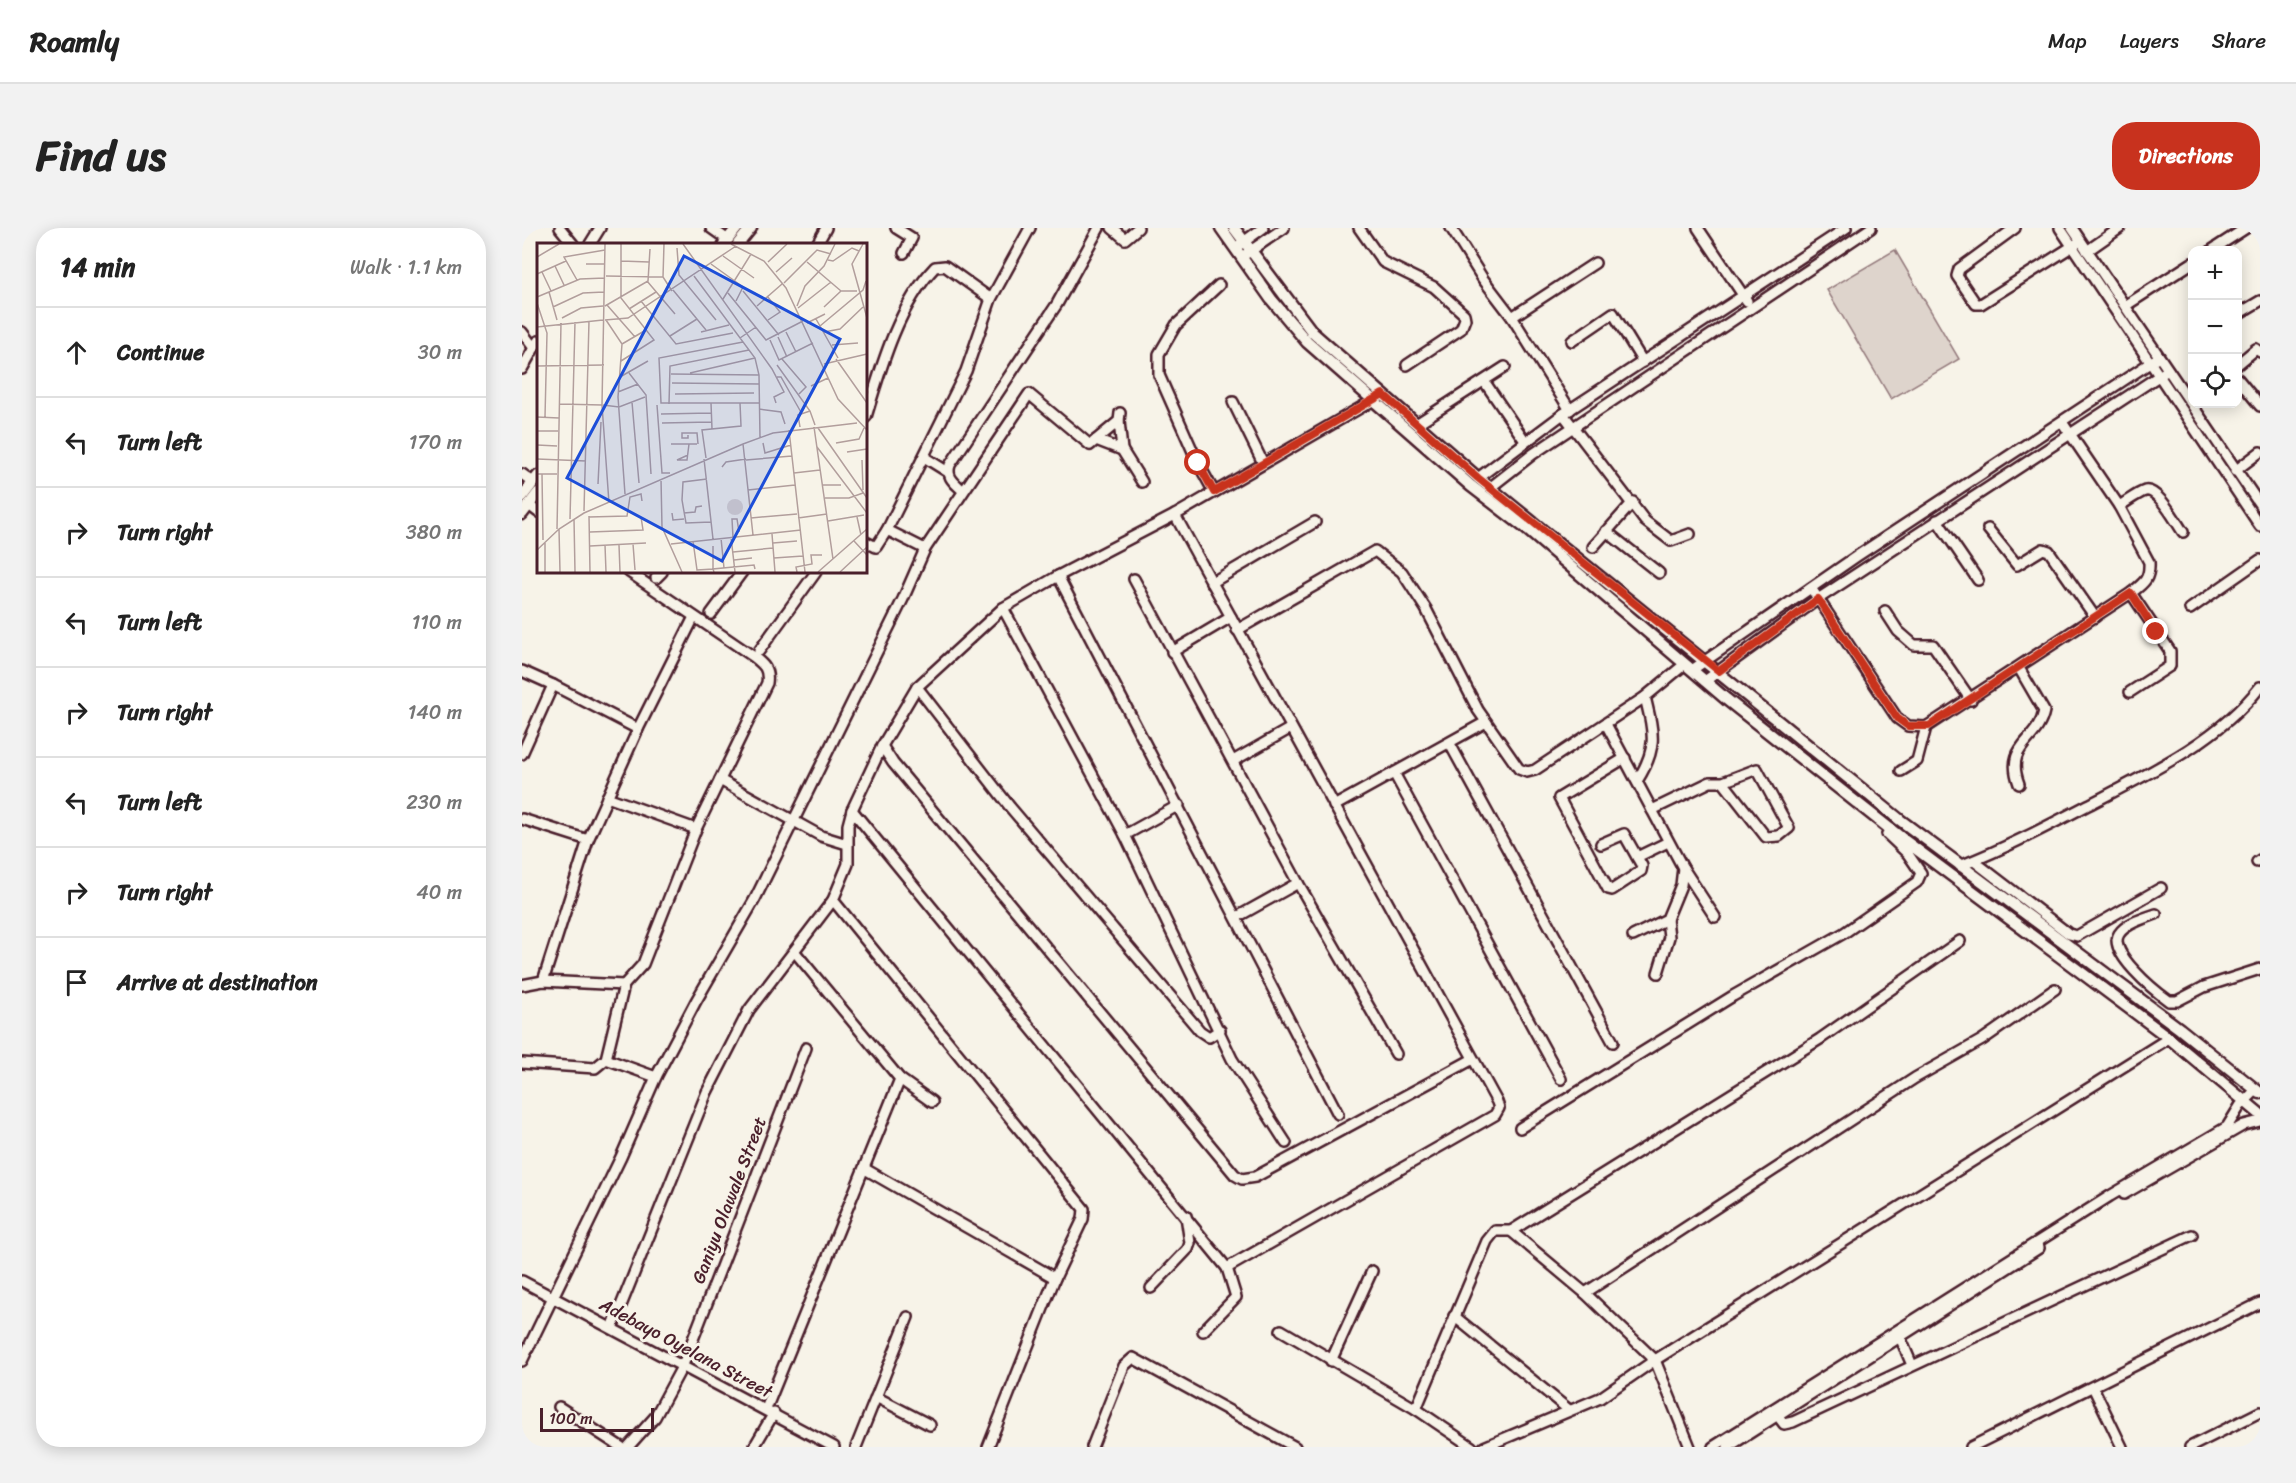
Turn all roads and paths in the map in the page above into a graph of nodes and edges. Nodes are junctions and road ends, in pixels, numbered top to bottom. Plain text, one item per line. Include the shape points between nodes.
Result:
1 (560, 228) edge
2 (600, 228) edge
3 (711, 228) edge
4 (737, 228) edge
5 (752, 228) edge
6 (826, 228) edge
7 (896, 228) edge
8 (1030, 228) edge
9 (1099, 228) edge
10 (1112, 228) edge
11 (1138, 228) edge
12 (1221, 228) edge
13 (1234, 228) edge
14 (1263, 228) edge
15 (1284, 228) edge
16 (1359, 228) edge
17 (1451, 228) edge
18 (1698, 228) edge
19 (1846, 228) edge
20 (1871, 228) edge
21 (2015, 228) edge
22 (2060, 228) edge
23 (2073, 228) edge
24 (2120, 228) edge
25 (2246, 228) edge
26 (572, 243) edge
27 (591, 243) edge
28 (730, 243) edge
29 (818, 243) edge
30 (2077, 244) junction
31 (2218, 246) edge
32 (1243, 249) junction
33 (2087, 252) junction
34 (904, 253) dead end
35 (1595, 263) dead end
36 (2188, 266) edge
37 (1219, 285) dead end
38 (1744, 296) junction
39 (992, 299) junction
40 (2260, 301) edge
41 (2125, 306) junction
42 (1751, 308) junction
43 (2242, 312) edge
44 (1512, 317) junction
45 (522, 332) edge
46 (1572, 341) dead end
47 (536, 345) edge
48 (2260, 352) edge
49 (2155, 359) junction
50 (2242, 360) edge
51 (1643, 362) junction
52 (1407, 364) dead end
53 (1505, 367) dead end
54 (522, 369) edge
55 (2164, 372) junction
56 (1484, 381) junction
57 (2242, 384) edge
58 (1383, 394) junction
59 (1374, 400) junction
60 (1233, 402) dead end
61 (2260, 406) edge
62 (1566, 412) junction
63 (867, 414) edge
64 (2062, 422) junction
65 (1418, 423) junction
66 (1573, 427) junction
67 (2069, 434) junction
68 (1096, 440) junction
69 (1524, 441) junction
70 (1122, 450) junction
71 (2260, 452) edge
72 (924, 457) junction
73 (1263, 463) junction
74 (2235, 471) junction
75 (948, 472) junction
76 (522, 474) edge
77 (1478, 478) junction
78 (536, 479) edge
79 (1142, 482) dead end
80 (1491, 487) junction
81 (962, 490) junction
82 (1214, 492) junction
83 (537, 494) edge
84 (1632, 502) junction
85 (2260, 505) edge
86 (2119, 506) junction
87 (528, 507) edge
88 (1175, 515) junction
89 (1937, 520) junction
90 (1316, 522) dead end
91 (2260, 526) edge
92 (1988, 529) dead end
93 (887, 530) junction
94 (1606, 531) junction
95 (2183, 532) dead end
96 (1690, 534) dead end
97 (867, 542) edge
98 (1593, 547) dead end
99 (924, 549) junction
100 (2260, 560) edge
101 (630, 573) edge
102 (741, 573) edge
103 (815, 573) edge
104 (1659, 573) dead end
105 (1058, 576) junction
106 (1134, 579) dead end
107 (1978, 580) dead end
108 (1211, 583) junction
109 (1811, 588) junction
110 (2131, 593) junction
111 (1818, 599) junction
112 (1003, 608) junction
113 (2190, 609) dead end
114 (1885, 612) dead end
115 (711, 614) dead end
116 (694, 616) junction
117 (1231, 617) junction
118 (2095, 617) junction
119 (1238, 630) junction
120 (759, 651) dead end
121 (1172, 652) junction
122 (1706, 660) junction
123 (1689, 667) junction
124 (2019, 668) junction
125 (522, 671) edge
126 (1719, 671) junction
127 (1705, 681) junction
128 (553, 685) junction
129 (917, 687) junction
130 (2260, 687) edge
131 (2130, 692) dead end
132 (1646, 697) junction
133 (1971, 700) junction
134 (1486, 722) junction
135 (1606, 724) junction
136 (1926, 727) junction
137 (1291, 728) junction
138 (638, 729) junction
139 (1450, 744) junction
140 (882, 746) junction
141 (522, 754) edge
142 (1625, 759) junction
143 (1233, 761) junction
144 (1901, 771) dead end
145 (1394, 773) junction
146 (720, 780) junction
147 (1637, 781) junction
148 (1723, 782) junction
149 (2019, 784) dead end
150 (607, 797) junction
151 (1179, 806) junction
152 (1334, 806) junction
153 (852, 810) junction
154 (1652, 810) junction
155 (522, 819) edge
156 (793, 822) junction
157 (696, 828) junction
158 (1891, 829) junction
159 (1125, 835) junction
160 (588, 840) junction
161 (1668, 842) junction
162 (847, 844) junction
163 (1601, 844) dead end
164 (1637, 857) junction
165 (1974, 861) junction
166 (1960, 866) junction
167 (1683, 868) junction
168 (1298, 884) junction
169 (2161, 888) dead end
170 (833, 900) junction
171 (2156, 914) dead end
172 (1237, 917) junction
173 (1715, 917) dead end
174 (1667, 919) junction
175 (1633, 936) dead end
176 (1960, 941) dead end
177 (795, 952) junction
178 (2260, 969) edge
179 (1658, 972) dead end
180 (543, 981) junction
181 (522, 985) edge
182 (624, 985) junction
183 (2055, 989) dead end
184 (1221, 1030) junction
185 (2169, 1038) junction
186 (1613, 1042) dead end
187 (806, 1048) dead end
188 (1396, 1054) dead end
189 (606, 1059) junction
190 (1473, 1059) junction
191 (522, 1063) edge
192 (656, 1077) junction
193 (900, 1079) junction
194 (1561, 1079) dead end
195 (2258, 1092) edge
196 (2245, 1101) junction
197 (932, 1102) dead end
198 (1338, 1114) dead end
199 (2260, 1114) edge
200 (2260, 1121) edge
201 (1520, 1128) dead end
202 (1286, 1143) dead end
203 (2173, 1163) junction
204 (865, 1168) junction
205 (1186, 1216) junction
206 (1511, 1231) junction
207 (2192, 1234) dead end
208 (1227, 1268) junction
209 (1372, 1271) dead end
210 (1055, 1278) junction
211 (522, 1281) edge
212 (1151, 1288) dead end
213 (1585, 1293) junction
214 (553, 1298) junction
215 (2260, 1304) edge
216 (1454, 1316) junction
217 (908, 1317) dead end
218 (612, 1328) junction
219 (1203, 1330) dead end
220 (1281, 1330) dead end
221 (1900, 1337) junction
222 (1331, 1360) junction
223 (1655, 1360) junction
224 (522, 1361) edge
225 (683, 1365) junction
226 (1912, 1365) junction
227 (2093, 1387) junction
228 (876, 1397) junction
229 (559, 1407) dead end
230 (1416, 1409) junction
231 (1569, 1410) junction
232 (770, 1411) junction
233 (2260, 1412) edge
234 (1778, 1416) junction
235 (930, 1425) dead end
236 (1096, 1445) edge
237 (621, 1447) edge
238 (628, 1447) edge
239 (754, 1447) edge
240 (834, 1447) edge
241 (856, 1447) edge
242 (988, 1447) edge
243 (1295, 1447) edge
244 (1472, 1447) edge
245 (1484, 1447) edge
246 (1690, 1447) edge
247 (1713, 1447) edge
248 (1728, 1447) edge
249 (1971, 1447) edge
250 (2122, 1447) edge
251 (2190, 1447) edge

1 - 26 street
2 - 27 street
3 - 28 street
4 - 28 main road
5 - 28 main road
6 - 29 street
7 - 34 street via 912,238
8 - 39 street
9 - 75 street via 1057,304
10 - 11 street via 1125,239
12 - 32 main road
13 - 32 main road
14 - 32 street
15 - 32 street
16 - 52 street via 1383,262 1434,288 1466,319 1461,329
17 - 44 street
18 - 38 street
19 - 38 street
20 - 42 street
21 - 30 street via 1959,269 1958,276 1976,304
22 - 30 street
23 - 30 street
24 - 33 street
25 - 31 street
30 - 33 street
30 - 49 street
32 - 58 main road via 1313,333
32 - 59 main road via 1271,299 1306,342
33 - 41 street
35 - 44 street
36 - 41 street
37 - 82 street via 1176,325 1160,354 1159,364 1159,375
38 - 42 street
38 - 51 street
39 - 63 street via 945,266 935,267 902,319
39 - 72 street via 966,371
40 - 43 street
41 - 49 street
42 - 66 street
44 - 62 street
45 - 47 street
46 - 51 street via 1613,313
47 - 54 street
48 - 50 street via 2256,349
49 - 55 street
49 - 64 street
51 - 62 street
53 - 56 street
55 - 67 street
55 - 74 street
55 - 91 street
56 - 65 street
56 - 69 street
57 - 61 street
58 - 59 street
58 - 65 main road
59 - 73 street
59 - 123 main road
60 - 73 street
62 - 66 street
62 - 69 street
64 - 67 street
64 - 109 street
65 - 77 main road
66 - 80 street
66 - 84 street
67 - 86 street
67 - 89 street
68 - 70 street
68 - 70 street via 1119,417
68 - 81 street via 1090,445 1086,443 1029,394
69 - 77 street
70 - 79 street
71 - 74 street
72 - 75 street
72 - 93 street
73 - 82 street
74 - 85 street
75 - 81 street
76 - 78 street
77 - 80 main road
78 - 87 main road
80 - 122 main road
81 - 99 street
82 - 88 street
83 - 87 main road
84 - 94 street
84 - 96 street via 1645,521 1671,541
86 - 95 street via 2150,491 2157,494
86 - 110 street via 2149,562 2147,581
88 - 105 street
88 - 108 street
89 - 107 street
89 - 111 street
90 - 108 street
92 - 118 street via 2017,565 2043,549 2049,551
93 - 97 street via 876,547
93 - 99 street
94 - 98 street
94 - 104 street
99 - 156 street
100 - 113 street
101 - 116 street
102 - 115 street
103 - 120 street
105 - 112 street
105 - 151 street
106 - 121 street
108 - 117 street
109 - 111 street
109 - 122 street
110 - 118 street
110 - 131 street via 2172,660 2170,666
111 - 126 street
111 - 136 street via 1897,718 1908,726
112 - 129 street
112 - 159 street
114 - 133 street via 1898,632 1914,645 1933,645
116 - 138 street
116 - 146 street via 765,665 768,673
117 - 119 street
117 - 121 street
118 - 124 street
119 - 134 street via 1375,551 1402,572
119 - 137 street
121 - 143 street
122 - 123 street
122 - 126 main road
123 - 127 main road
123 - 132 street
124 - 133 street
124 - 149 street via 2044,711 2042,722 2023,743 2013,764
125 - 128 street
126 - 127 street
126 - 166 main road
127 - 158 main road
128 - 138 street
128 - 141 street
129 - 140 street
129 - 184 street via 1017,816 1200,1031 1209,1037
130 - 165 street via 2247,703 2188,750
132 - 135 street
132 - 147 street via 1654,738 1650,761
133 - 136 street
134 - 135 street via 1519,769 1527,772
134 - 139 street
135 - 142 street
136 - 144 street via 1917,762
137 - 143 street
137 - 152 street
138 - 150 street
139 - 145 street
139 - 186 street
140 - 153 street
140 - 190 street via 1174,1102 1242,1179 1256,1178
142 - 147 street
142 - 164 street via 1559,798 1608,889 1638,875 1642,866
143 - 168 street
145 - 152 street
145 - 194 street
146 - 156 street
146 - 157 street
147 - 154 street
148 - 148 street via 1766,837 1779,836 1789,828 1759,770
148 - 154 street via 1710,782
150 - 157 street
150 - 160 street
151 - 159 street
151 - 172 street
152 - 190 street
153 - 162 street
153 - 205 street
154 - 161 street
155 - 160 street
156 - 162 street
156 - 192 street
157 - 182 street via 644,964
158 - 185 main road
158 - 201 street via 1887,834 1921,873 1917,882 1844,933 1733,996
159 - 184 street
160 - 180 street
161 - 164 street
161 - 167 street
162 - 170 street via 848,864
163 - 164 street via 1624,834
165 - 166 street
165 - 169 street via 2069,934 2077,936
166 - 195 main road via 2180,1029
167 - 173 street
167 - 174 street via 1682,885
168 - 172 street
168 - 188 street
170 - 177 street
170 - 210 street via 1084,1209
171 - 178 street via 2126,928 2116,942 2122,957 2169,1001
172 - 198 street
174 - 175 street
174 - 179 street via 1669,937
176 - 206 street via 1820,1040
177 - 193 street
177 - 218 street via 749,1010 706,1092
180 - 181 street
180 - 182 street
182 - 189 street
183 - 213 street via 1982,1040 1915,1078
184 - 202 street via 1237,1067
185 - 196 main road
185 - 223 street
187 - 225 street, Ganiyu Olawale Street
189 - 191 street via 595,1068
189 - 192 street
190 - 208 street via 1499,1108 1496,1116
192 - 214 street
193 - 197 street
193 - 204 street
195 - 196 street
196 - 199 main road
196 - 203 street via 2227,1127
200 - 203 street via 2244,1125
203 - 221 street
203 - 247 street via 1996,1267
204 - 210 street
204 - 232 street
205 - 208 street
205 - 212 street via 1188,1249
206 - 213 street
206 - 216 street via 1501,1229 1490,1236
207 - 226 street
208 - 219 street via 1236,1297
209 - 222 street
210 - 242 street
211 - 214 street, Adebayo Oyelana Street
213 - 223 street
214 - 218 street, Adebayo Oyelana Street
214 - 224 street
215 - 227 street
216 - 230 street
216 - 231 street
217 - 228 street
218 - 225 street, Adebayo Oyelana Street
220 - 222 street
221 - 226 street
221 - 234 street
222 - 230 street
223 - 231 street via 1600,1398
223 - 246 street
225 - 232 street, Adebayo Oyelana Street
225 - 238 street, Ganiyu Olawale Street via 655,1417
226 - 234 street via 1789,1424
227 - 249 street
227 - 250 street
228 - 235 street
228 - 241 street
229 - 237 street
230 - 244 street
231 - 245 street
232 - 239 street
232 - 240 street, Adebayo Oyelana Street
233 - 251 street
234 - 248 street
236 - 243 street via 1125,1366 1133,1358

